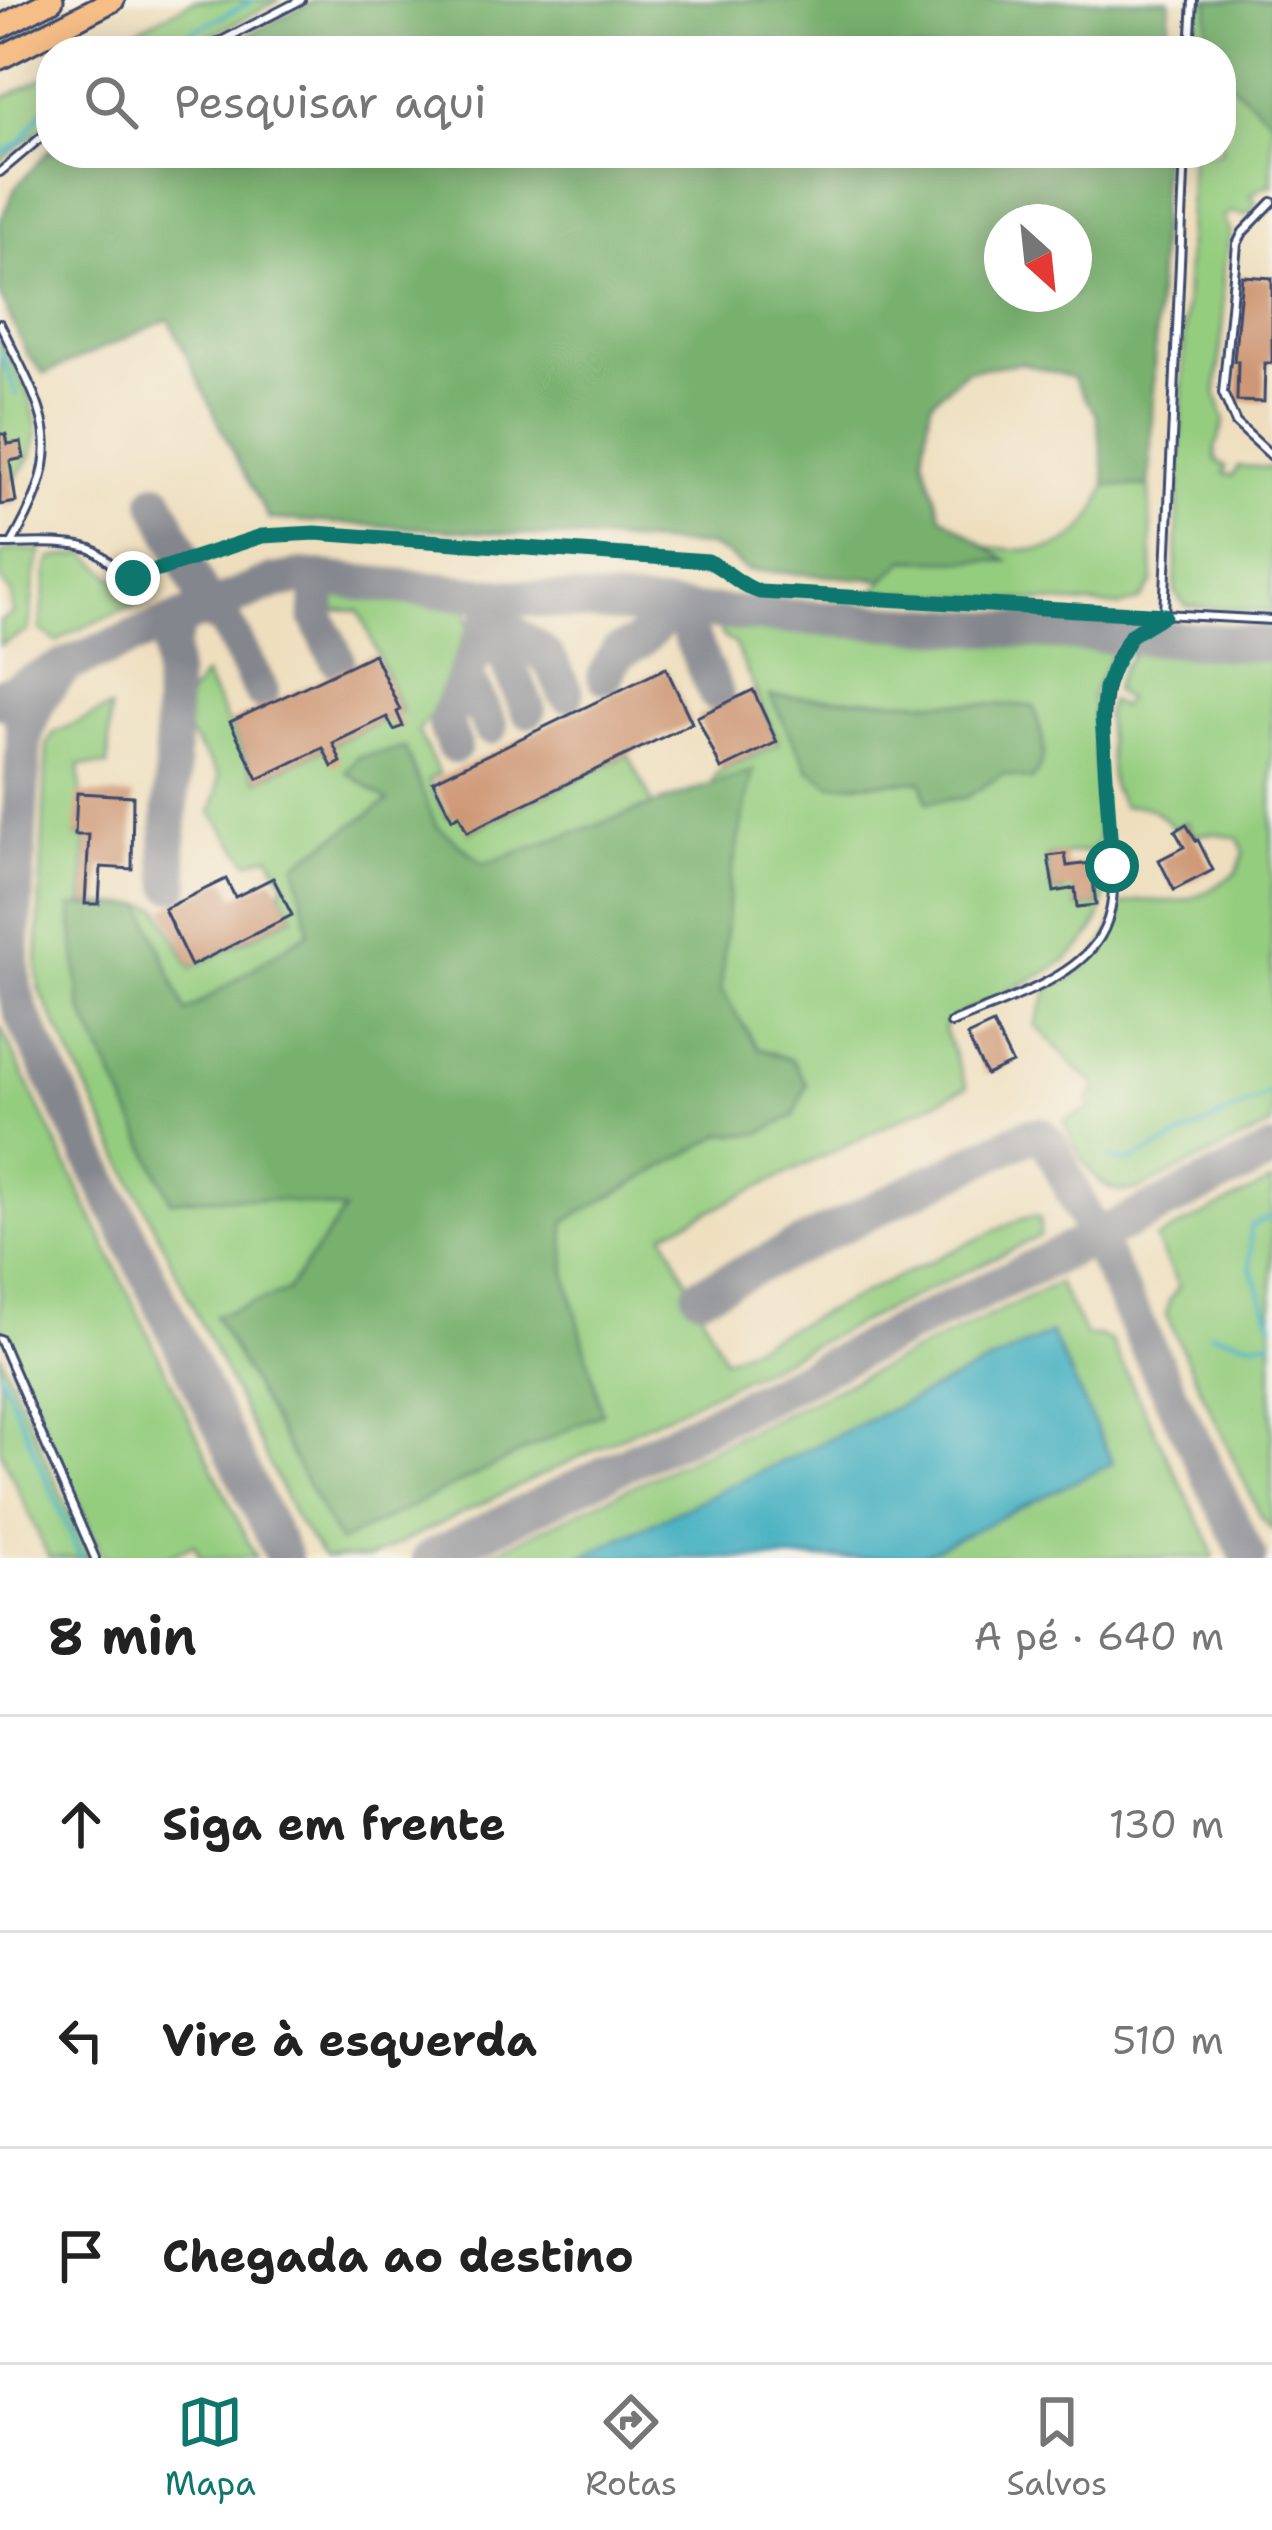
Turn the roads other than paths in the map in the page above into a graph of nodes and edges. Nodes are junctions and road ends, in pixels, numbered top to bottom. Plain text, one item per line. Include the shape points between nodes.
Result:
1 (52, 0) edge
2 (68, 0) edge
3 (99, 0) edge
4 (113, 0) edge
5 (301, 0) edge
6 (1193, 0) edge
7 (0, 31) edge
8 (38, 36) edge
9 (231, 36) edge
10 (1191, 36) edge
11 (36, 37) edge
12 (0, 54) edge
13 (36, 142) edge
14 (1184, 168) edge
15 (0, 172) edge
16 (1272, 202) edge
17 (0, 324) edge
18 (1272, 456) edge
19 (0, 544) edge
20 (11, 544) junction
21 (1164, 615) junction
22 (1272, 620) edge
23 (951, 1023) dead end
24 (0, 1340) edge
25 (95, 1558) edge

1 - 7 main road
2 - 7 lane
3 - 12 lane
4 - 8 main road
5 - 9 lane
6 - 10 lane
11 - 12 main road
13 - 15 lane
14 - 21 lane
16 - 18 lane via 1237,244 1222,393 1236,423
17 - 20 lane via 47,435 34,504
19 - 20 lane
20 - 21 lane via 82,546 133,578 262,536 315,533 708,561 760,592
21 - 22 lane
21 - 23 lane via 1131,635 1105,689 1112,909 1100,938 1039,986
24 - 25 lane

